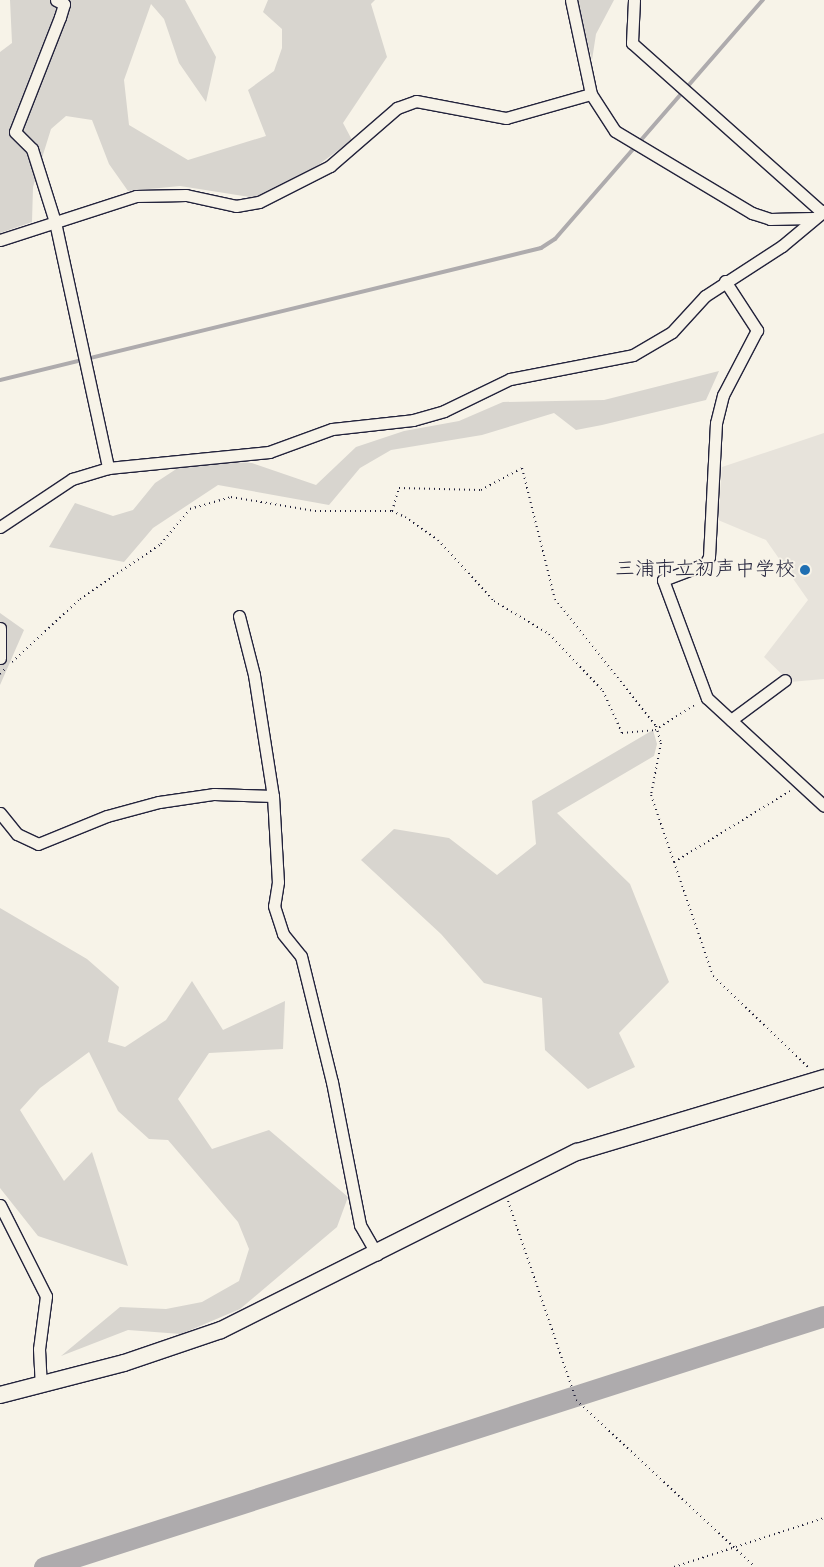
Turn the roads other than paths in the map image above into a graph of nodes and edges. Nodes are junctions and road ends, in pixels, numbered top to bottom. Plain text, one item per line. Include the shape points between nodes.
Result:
1 (56, 0) edge
2 (571, 0) edge
3 (634, 0) edge
4 (591, 94) junction
5 (820, 213) edge
6 (55, 222) junction
7 (0, 240) edge
8 (725, 282) junction
9 (108, 468) junction
10 (0, 527) edge
11 (239, 616) dead end
12 (0, 628) edge
13 (0, 658) edge
14 (785, 680) dead end
15 (731, 720) junction
16 (273, 796) junction
17 (824, 806) edge
18 (0, 813) edge
19 (823, 1078) edge
20 (0, 1205) edge
21 (377, 1254) junction
22 (41, 1385) junction
23 (0, 1395) edge

1 - 6 street via 64,4 16,132 32,149
2 - 4 street
3 - 5 street via 632,44
4 - 5 street via 605,121 629,141 752,213 770,219
4 - 6 street via 506,118 416,102 396,108 330,166 259,202 236,206 186,195 136,196
5 - 8 street via 782,246
6 - 7 street
6 - 9 street
8 - 9 street via 672,332 633,355 510,379 444,411 413,420 332,429 269,452
8 - 15 street via 757,330 723,395 716,423 709,557 705,564 663,580 707,698
9 - 10 street via 72,479
11 - 16 street via 254,675
12 - 13 street
14 - 15 street
15 - 17 street
16 - 18 street via 214,794 159,802 106,816 38,844 17,834
16 - 21 street via 278,882 274,906 283,934 301,956 332,1082 360,1225
19 - 21 street via 635,1132 504,1187
20 - 22 street via 46,1296 39,1349
21 - 22 street via 204,1336
22 - 23 street

